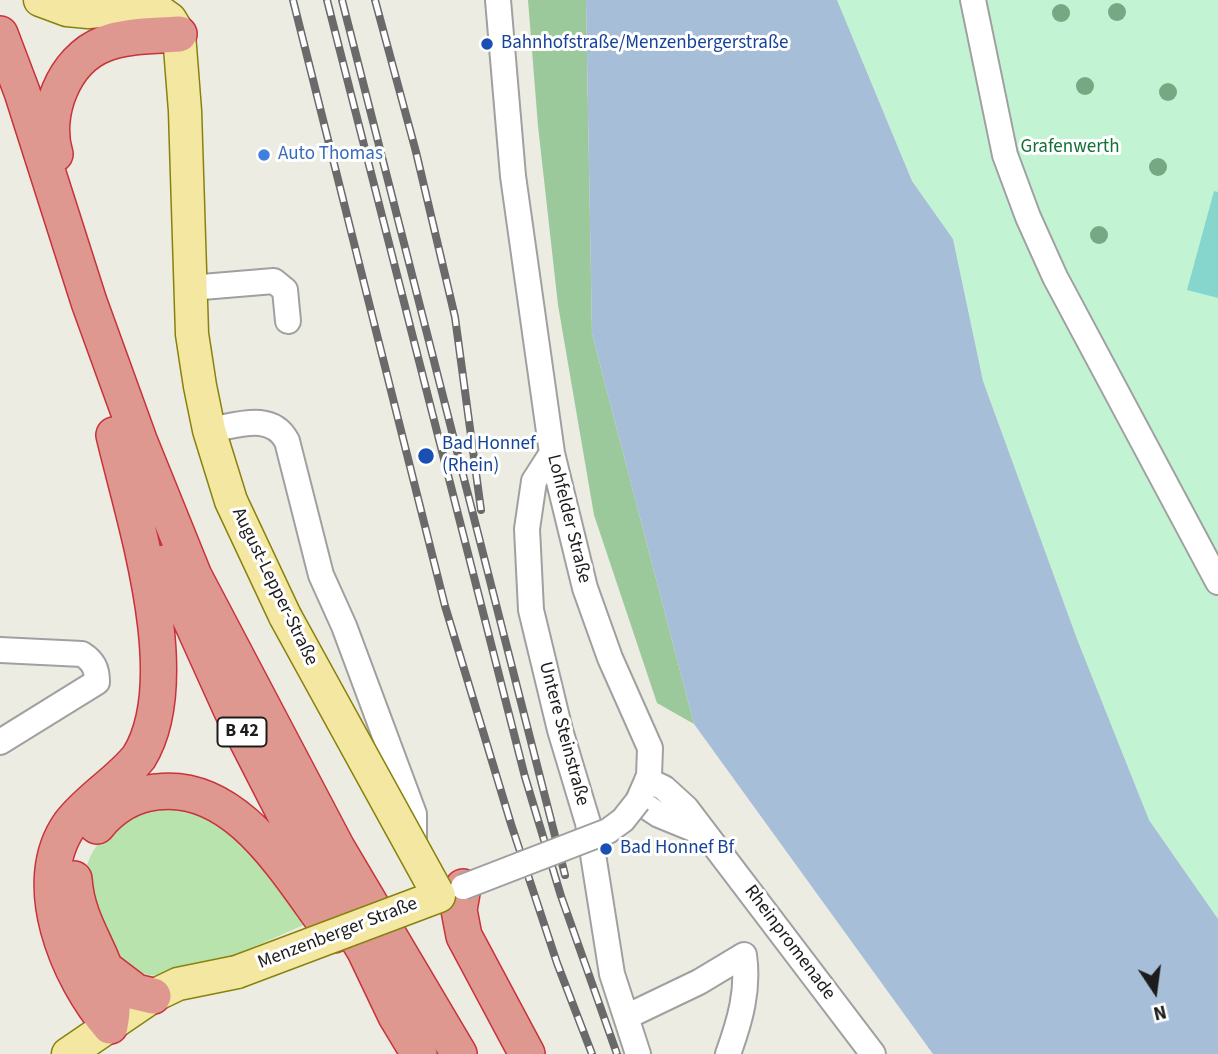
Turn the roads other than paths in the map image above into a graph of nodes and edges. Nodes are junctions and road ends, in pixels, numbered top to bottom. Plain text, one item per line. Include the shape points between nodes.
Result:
1 (40, 0) edge
2 (175, 0) edge
3 (498, 0) edge
4 (973, 0) edge
5 (116, 6) edge
6 (0, 34) edge
7 (179, 34) junction
8 (0, 95) edge
9 (190, 288) junction
10 (288, 321) dead end
11 (209, 430) junction
12 (114, 435) junction
13 (552, 453) junction
14 (1218, 582) edge
15 (226, 632) junction
16 (0, 650) edge
17 (0, 742) edge
18 (643, 791) junction
19 (414, 860) dead end
20 (451, 892) junction
21 (107, 970) junction
22 (237, 972) junction
23 (153, 996) junction
24 (396, 1016) junction
25 (628, 1016) junction
26 (110, 1026) junction
27 (68, 1054) edge
28 (419, 1054) edge
29 (459, 1054) edge
30 (527, 1054) edge
31 (638, 1054) edge
32 (728, 1054) edge
33 (873, 1054) edge

1 - 5 main road via 67,10
2 - 7 street, August-Lepper-Straße
3 - 13 street, Lohfelder Straße via 513,176
4 - 14 street via 1005,155 1028,217 1055,277
5 - 7 main road via 153,8 170,19
6 - 15 highway, B 42 via 139,440 194,576
7 - 9 main road, August-Lepper-Straße via 186,111
7 - 15 highway via 112,42 88,54 68,76 55,103 51,136 101,300
8 - 12 highway, B 42 via 70,316
9 - 10 street via 274,281 285,290
9 - 11 main road, August-Lepper-Straße via 193,349
11 - 19 street via 259,422 281,431 286,441 321,575 414,814
11 - 20 main road, August-Lepper-Straße, bridge via 243,531 285,616
12 - 24 highway, B 42 via 183,607 230,709 296,836 365,951
12 - 26 highway via 151,600 159,666 157,710 139,757 68,827 51,886 54,916 83,989
13 - 18 street, Lohfelder Straße via 584,588 647,739 651,763
13 - 25 street, Untere Steinstraße via 534,481 527,529 531,610 588,823 612,974
15 - 29 highway, B 42 via 337,848
16 - 17 street via 82,654 92,660 97,671 97,682
18 - 20 street, bridge via 624,820 608,831
18 - 33 street, Rheinpromenade via 659,815 703,833
20 - 22 main road, Menzenberger Straße, bridge
20 - 30 highway via 464,936
21 - 23 highway via 136,992
21 - 24 highway via 80,916 74,877 78,856 91,832 119,806 151,792 184,791 218,803 249,827
21 - 26 highway via 115,1003
22 - 23 main road, Menzenberger Straße via 178,984
22 - 26 main road, Menzenberger Straße via 173,1004
23 - 26 main road, Menzenberger Straße
24 - 28 highway, B 42
25 - 31 street, Untere Steinstraße
25 - 32 street via 744,955 747,974 742,1012
26 - 27 main road, Menzenberger Straße

